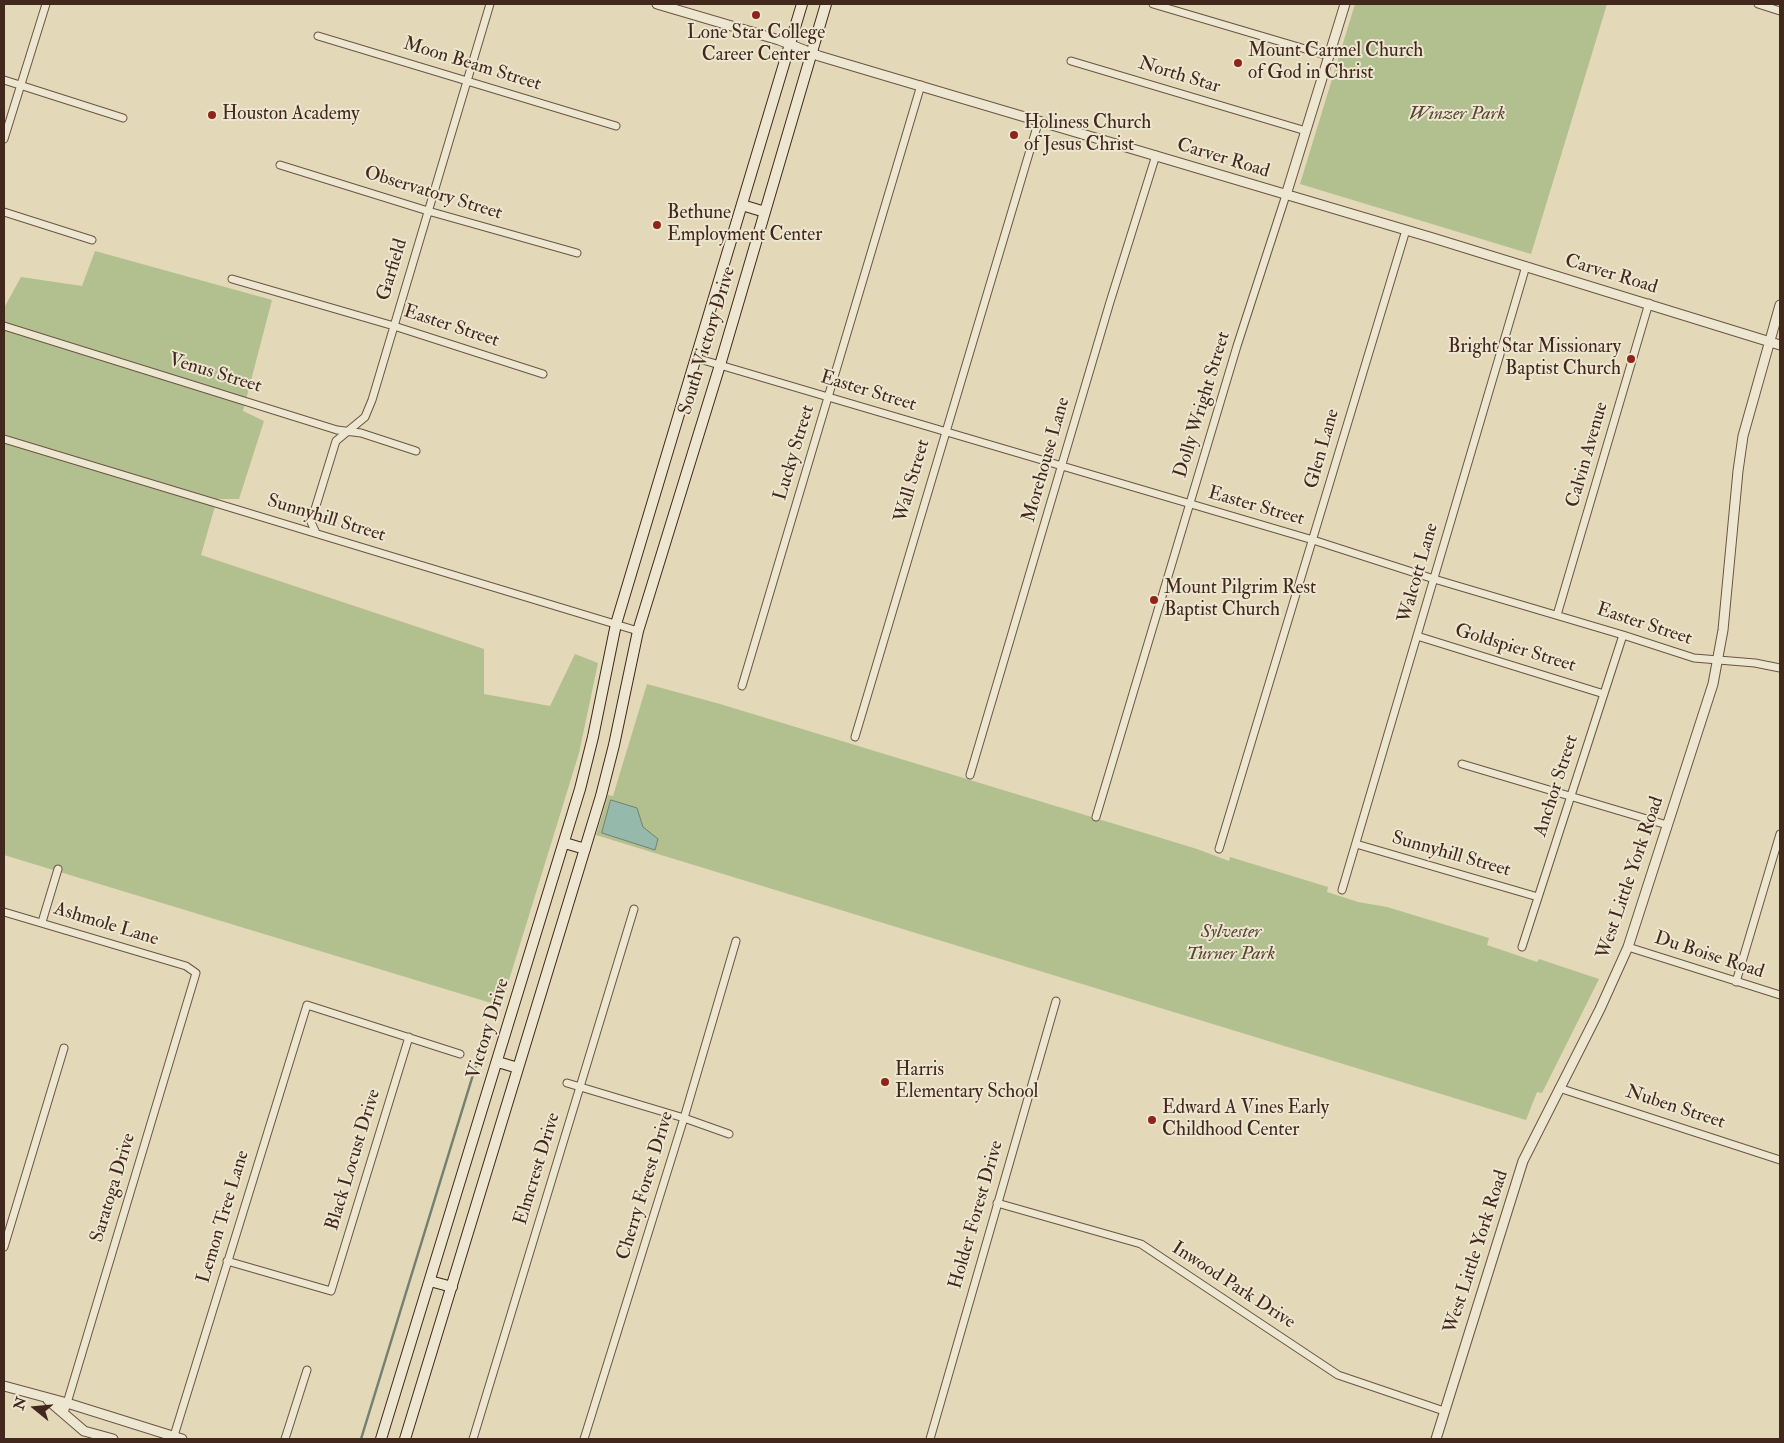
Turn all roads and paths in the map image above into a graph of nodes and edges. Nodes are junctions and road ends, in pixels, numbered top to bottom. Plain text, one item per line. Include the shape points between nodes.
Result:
1 (46, 4) edge
2 (490, 4) edge
3 (657, 4) edge
4 (802, 4) edge
5 (826, 4) edge
6 (1153, 4) edge
7 (1345, 4) edge
8 (1758, 4) edge
9 (1780, 10) edge
10 (318, 36) dead end
11 (790, 44) junction
12 (812, 53) junction
13 (1329, 56) junction
14 (1072, 61) dead end
15 (4, 80) edge
16 (468, 81) junction
17 (921, 85) junction
18 (20, 86) junction
19 (123, 118) dead end
20 (1039, 120) junction
21 (616, 126) dead end
22 (1306, 130) junction
23 (4, 139) edge
24 (1156, 155) junction
25 (280, 165) dead end
26 (1286, 194) junction
27 (742, 205) junction
28 (428, 211) junction
29 (4, 212) edge
30 (765, 212) junction
31 (1406, 230) junction
32 (92, 240) dead end
33 (577, 253) dead end
34 (1526, 266) junction
35 (232, 279) dead end
36 (1649, 304) junction
37 (1780, 305) edge
38 (4, 326) edge
39 (394, 326) junction
40 (1769, 341) junction
41 (1780, 345) edge
42 (696, 358) junction
43 (720, 365) junction
44 (543, 374) dead end
45 (829, 397) junction
46 (348, 431) junction
47 (945, 432) junction
48 (4, 439) edge
49 (416, 451) dead end
50 (1063, 466) junction
51 (1190, 504) junction
52 (316, 534) junction
53 (1313, 540) junction
54 (1434, 579) junction
55 (1557, 615) junction
56 (616, 624) junction
57 (638, 631) junction
58 (1623, 635) junction
59 (1417, 636) junction
60 (1718, 661) junction
61 (1780, 668) edge
62 (742, 686) dead end
63 (1604, 694) junction
64 (855, 737) dead end
65 (1462, 764) dead end
66 (970, 775) dead end
67 (1570, 797) junction
68 (1096, 817) dead end
69 (1666, 825) junction
70 (1780, 834) edge
71 (565, 843) junction
72 (1356, 844) junction
73 (585, 849) junction
74 (1219, 849) dead end
75 (58, 868) dead end
76 (1342, 890) dead end
77 (1538, 897) junction
78 (634, 909) dead end
79 (4, 912) edge
80 (42, 922) junction
81 (736, 941) dead end
82 (1522, 947) dead end
83 (1628, 947) junction
84 (196, 973) joint
85 (1736, 982) junction
86 (1780, 995) edge
87 (1056, 1001) dead end
88 (408, 1037) junction
89 (64, 1048) dead end
90 (460, 1054) dead end
91 (498, 1062) junction
92 (518, 1068) junction
93 (567, 1083) dead end
94 (581, 1087) junction
95 (1559, 1088) junction
96 (684, 1118) junction
97 (729, 1134) dead end
98 (1780, 1160) edge
99 (997, 1203) junction
100 (4, 1246) edge
101 (227, 1261) junction
102 (430, 1281) junction
103 (452, 1286) junction
104 (308, 1370) dead end
105 (4, 1386) edge
106 (43, 1397) junction
107 (67, 1403) junction
108 (1444, 1411) junction
109 (64, 1413) junction
110 (176, 1438) edge
111 (113, 1439) edge
112 (285, 1439) edge
113 (381, 1439) edge
114 (405, 1439) edge
115 (473, 1439) edge
116 (584, 1439) edge
117 (930, 1439) edge
118 (1436, 1439) edge

1 - 18 street
2 - 16 street, Garfield
3 - 11 street, Carver Road
4 - 11 main road, South Victory Drive
5 - 12 main road, South Victory Drive
6 - 13 street
7 - 13 street, Dolly Wright Street
8 - 9 street
10 - 16 street, Moon Beam Street
11 - 12 street, Carver Road
11 - 27 main road, South Victory Drive
12 - 17 street, Carver Road
12 - 30 main road, South Victory Drive
13 - 22 street, Dolly Wright Street
14 - 22 street, North Star
15 - 18 street
16 - 21 street, Moon Beam Street
16 - 28 street, Garfield
17 - 20 street, Carver Road
17 - 45 street, Lucky Street
18 - 19 street
18 - 23 street
20 - 24 street, Carver Road
20 - 47 street, Wall Street
22 - 26 street, Dolly Wright Street
24 - 26 street, Carver Road
24 - 50 street, Morehouse Lane
25 - 28 street, Observatory Street
26 - 31 street, Carver Road
26 - 51 street, Dolly Wright Street
27 - 30 main road
27 - 42 main road, South Victory Drive
28 - 33 street, Observatory Street
28 - 39 street, Garfield
29 - 32 street
30 - 43 main road, South Victory Drive
31 - 34 street, Carver Road
31 - 53 street, Glen Lane
34 - 36 street, Carver Road
34 - 54 street, Walcott Lane
35 - 39 street, Easter Street
36 - 40 street, Carver Road
36 - 55 street, Calvin Avenue
37 - 40 street, West Little York Road
38 - 46 street, Venus Street
39 - 44 street, Easter Street
39 - 46 street, Garfield via 365,417
40 - 41 street, Carver Road
40 - 60 street, West Little York Road via 1740,451
42 - 43 street, Easter Street
42 - 56 main road, South Victory Drive
43 - 45 street, Easter Street
43 - 57 main road, South Victory Drive
45 - 47 street, Easter Street
45 - 62 street, Lucky Street
46 - 49 street, Venus Street
46 - 52 street, Garfield via 336,441 311,522
47 - 50 street, Easter Street
47 - 64 street, Wall Street
48 - 52 street, Sunnyhill Street
50 - 51 street, Easter Street
50 - 66 street, Morehouse Lane
51 - 53 street, Easter Street
51 - 68 street, Dolly Wright Street
52 - 56 street, Sunnyhill Street
53 - 54 street, Easter Street
53 - 74 street, Glen Lane
54 - 55 street, Easter Street
54 - 59 street, Walcott Lane
55 - 58 street, Easter Street
56 - 57 street, Sunnyhill Street
56 - 71 main road, Victory Drive via 593,736
57 - 73 main road, Victory Drive via 614,745
58 - 60 street, Easter Street via 1694,658
58 - 63 street, Anchor Street
59 - 63 street, Goldspier Street
59 - 72 street, Walcott Lane
60 - 61 street, Easter Street
60 - 69 street, West Little York Road
63 - 67 street, Anchor Street
65 - 67 street
67 - 69 street
67 - 77 street, Anchor Street
69 - 83 street, West Little York Road
70 - 85 street
71 - 73 main road
71 - 91 main road, Victory Drive
72 - 76 street, Walcott Lane
72 - 77 street, Sunnyhill Street
73 - 92 main road, Victory Drive
75 - 80 street
77 - 82 street, Anchor Street
78 - 94 street, Elmcrest Drive
79 - 80 street, Ashmole Lane
80 - 84 street, Ashmole Lane via 186,966
81 - 96 street, Cherry Forest Drive
83 - 85 street, Du Boise Road
83 - 95 street, West Little York Road
84 - 107 street, Saratoga Drive
85 - 86 street, Du Boise Road
87 - 99 street, Holder Forest Drive
88 - 90 street
88 - 101 street, Black Locust Drive via 331,1291
88 - 101 street, Lemon Tree Lane via 307,1005
89 - 100 street
91 - 92 main road
91 - 102 main road, Victory Drive
92 - 103 main road, Victory Drive
93 - 94 street
94 - 96 street
94 - 115 street, Elmcrest Drive
95 - 98 street, Nuben Street
95 - 108 street, West Little York Road via 1523,1161
96 - 97 street
96 - 116 street, Cherry Forest Drive
99 - 108 street, Inwood Park Drive via 1141,1244 1338,1375
99 - 117 street, Holder Forest Drive
101 - 110 street, Lemon Tree Lane
102 - 103 main road
102 - 113 main road, Victory Drive
103 - 114 main road, Victory Drive
104 - 112 street
105 - 106 street
106 - 107 street
106 - 109 street
107 - 109 street, Saratoga Drive
107 - 110 street
108 - 118 street, West Little York Road
109 - 111 street via 84,1431

